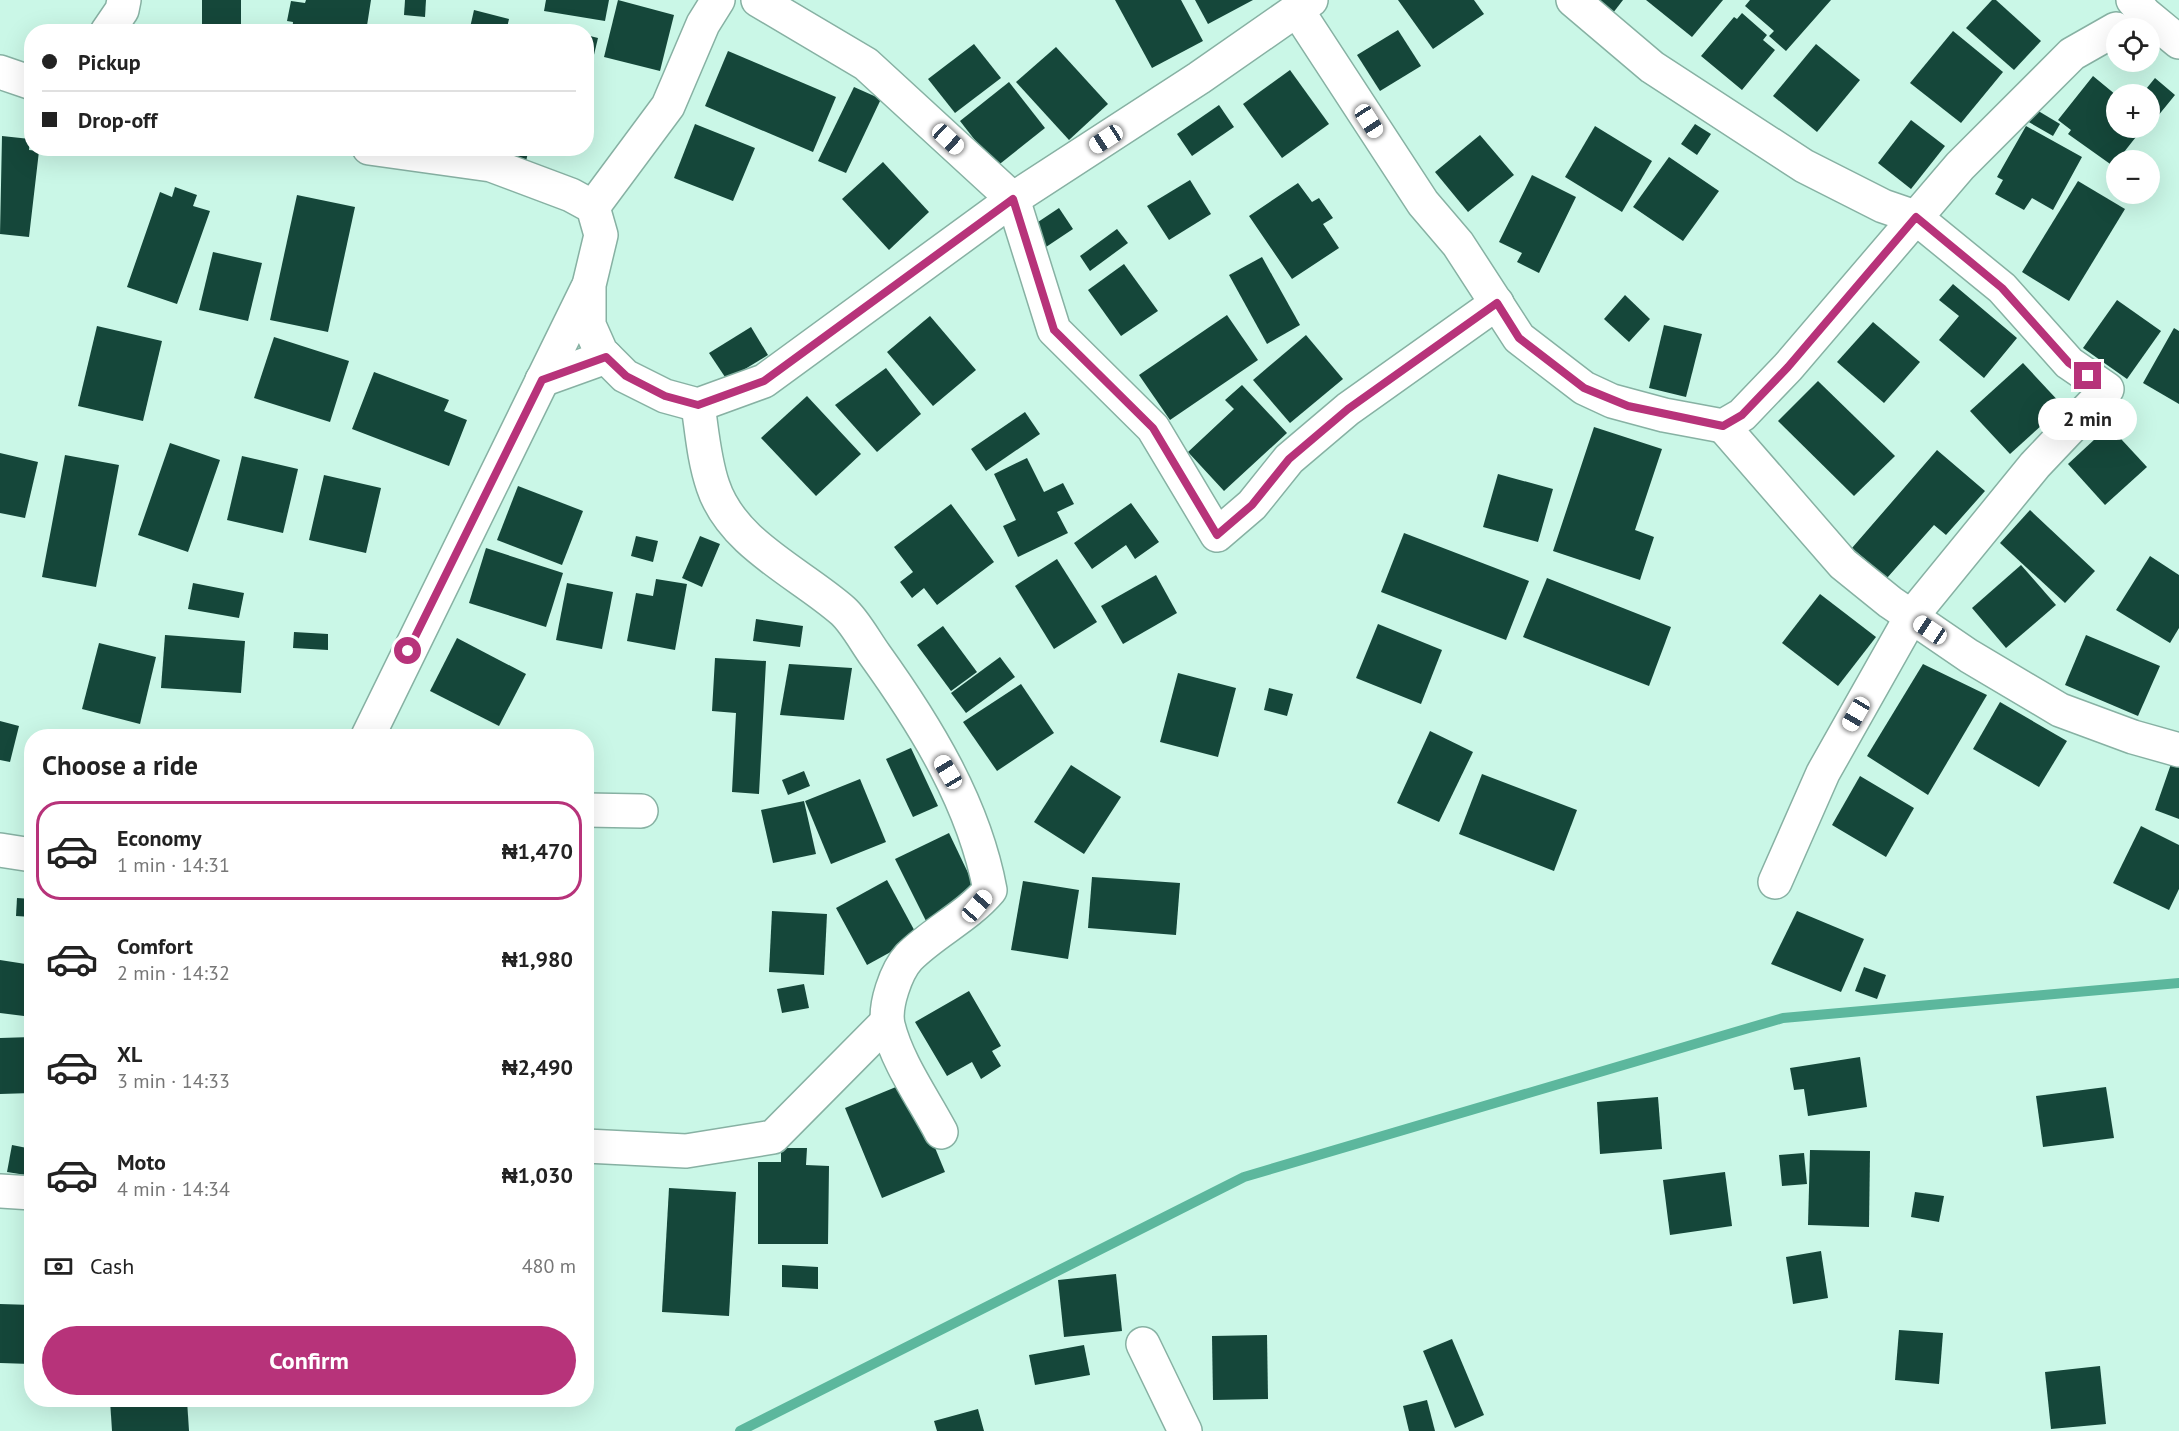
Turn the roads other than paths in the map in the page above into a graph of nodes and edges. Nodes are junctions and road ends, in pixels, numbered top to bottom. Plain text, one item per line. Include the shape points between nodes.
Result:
1 (124, 0) edge
2 (718, 0) edge
3 (758, 0) edge
4 (1573, 0) edge
5 (1304, 5) edge
6 (2137, 14) edge
7 (113, 24) edge
8 (2179, 42) edge
9 (0, 72) edge
10 (24, 80) edge
11 (426, 156) edge
12 (1013, 199) junction
13 (593, 207) junction
14 (1916, 217) junction
15 (589, 285) junction
16 (1497, 303) junction
17 (606, 357) junction
18 (542, 380) junction
19 (698, 405) junction
20 (1723, 426) junction
21 (1911, 617) junction
22 (371, 729) edge
23 (2179, 750) edge
24 (594, 810) edge
25 (641, 811) dead end
26 (0, 850) edge
27 (24, 854) edge
28 (1775, 882) dead end
29 (887, 1022) junction
30 (940, 1132) dead end
31 (594, 1146) edge
32 (0, 1191) edge
33 (24, 1192) edge
34 (1143, 1344) dead end
35 (1185, 1431) edge

1 - 7 street via 123,10
2 - 13 street via 703,24 668,106
3 - 12 street via 866,64
4 - 14 street via 1652,67 1804,166 1882,206
5 - 12 street
5 - 16 street via 1423,203 1458,244
6 - 8 street
6 - 14 street via 2072,54 1960,166
9 - 10 street
11 - 13 street via 491,165
12 - 16 street via 1054,330 1153,428 1217,535 1252,505 1289,459 1348,409
12 - 19 street via 764,381
13 - 15 street via 601,235
14 - 20 street via 1788,367 1742,415
14 - 21 street via 2002,288 2069,363 2107,389 2035,465
15 - 17 street via 589,325
15 - 18 street
16 - 20 street via 1519,338 1584,388 1637,409
17 - 18 street
17 - 19 street via 626,376 665,396
18 - 22 street
19 - 29 street via 713,488 737,526 773,559 844,612 897,686 959,790 984,858 990,890 977,906 909,958 894,979
20 - 21 street via 1843,564
21 - 23 street via 2060,710
21 - 28 street via 1823,773
24 - 25 street
26 - 27 street
29 - 30 street
29 - 31 street via 773,1137 686,1151
32 - 33 street
34 - 35 street

